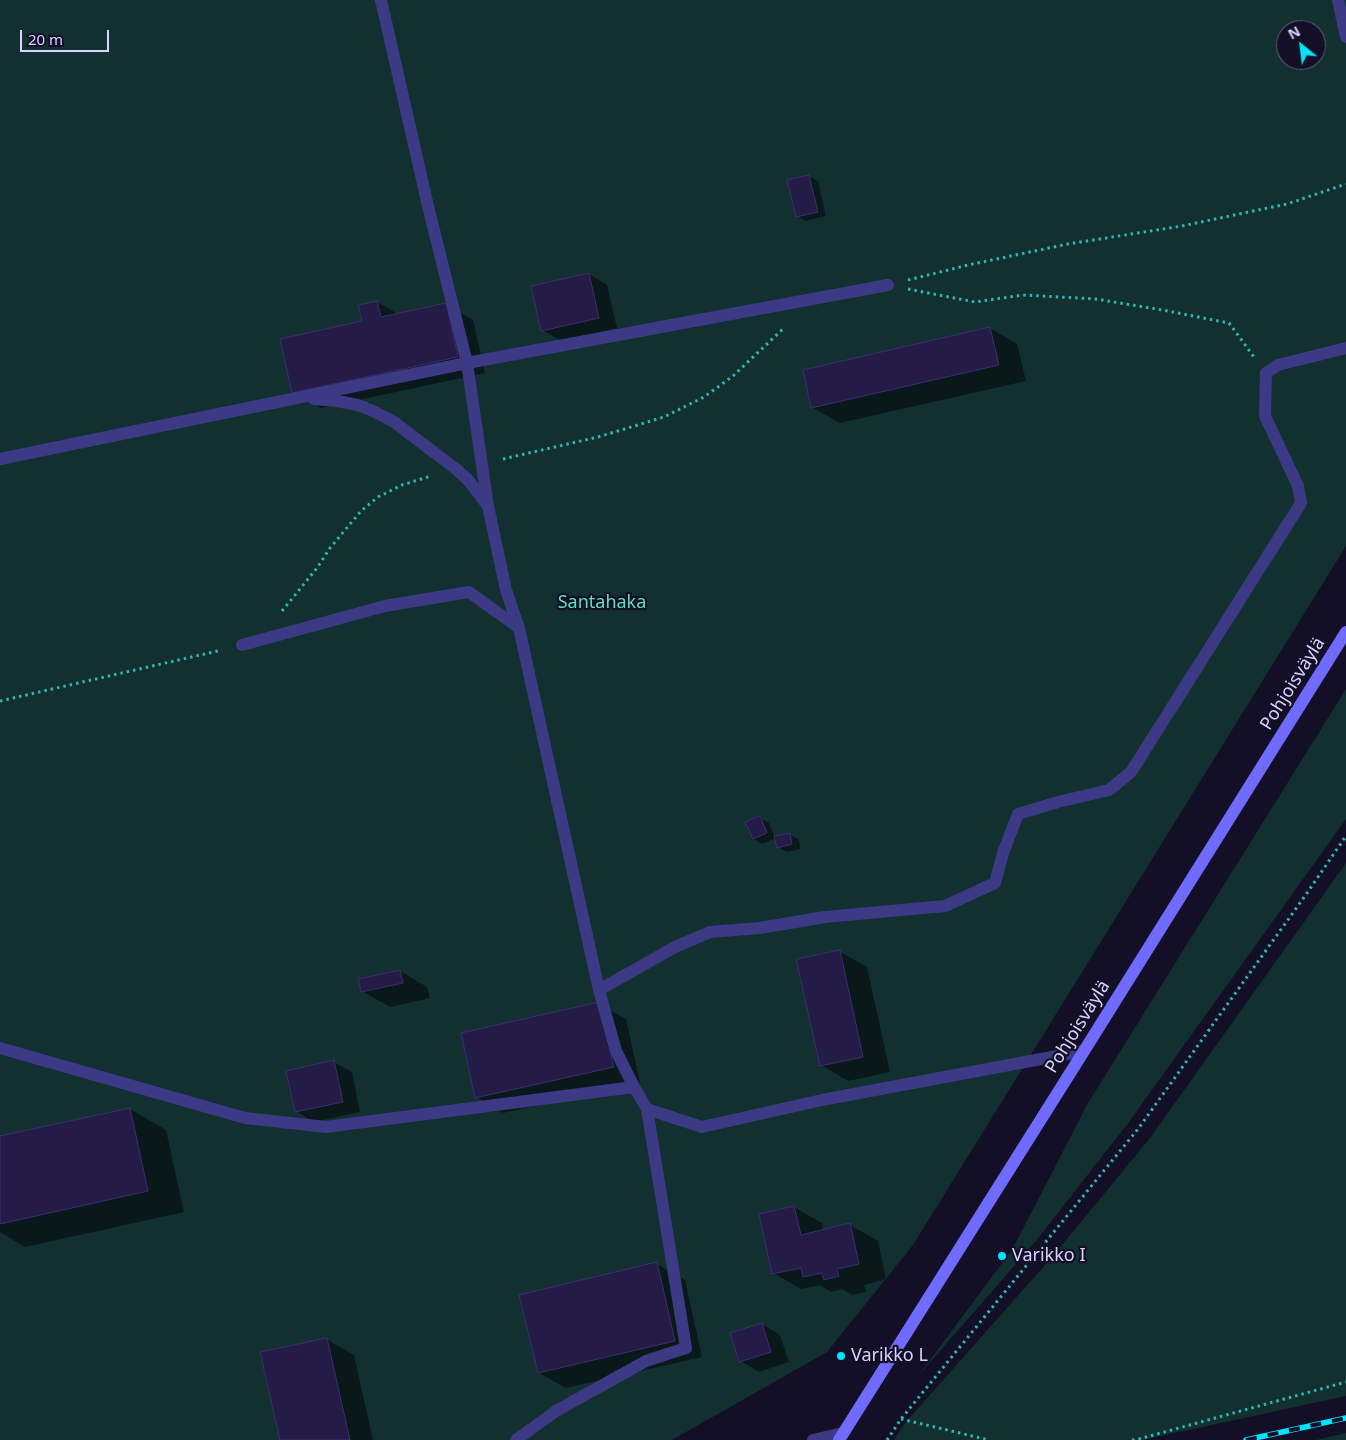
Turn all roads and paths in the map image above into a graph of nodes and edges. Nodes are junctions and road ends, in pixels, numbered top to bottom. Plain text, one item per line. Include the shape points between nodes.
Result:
1 (381, 0) edge
2 (1338, 0) edge
3 (1346, 37) edge
4 (1346, 184) edge
5 (888, 285) junction
6 (791, 322) dead end
7 (1346, 348) edge
8 (467, 363) junction
9 (1266, 373) junction
10 (292, 399) junction
11 (0, 459) edge
12 (482, 464) junction
13 (456, 470) junction
14 (488, 506) junction
15 (280, 613) dead end
16 (519, 628) junction
17 (1346, 632) edge
18 (242, 645) joint
19 (0, 701) edge
20 (1346, 836) edge
21 (599, 990) junction
22 (0, 1048) edge
23 (1084, 1051) junction
24 (634, 1087) junction
25 (647, 1109) junction
26 (1346, 1382) edge
27 (901, 1418) junction
28 (841, 1437) edge
29 (516, 1440) edge
30 (813, 1440) edge
31 (887, 1440) edge
32 (989, 1440) edge
33 (1132, 1440) edge

1 - 8 lane
2 - 3 lane
4 - 5 path via 1288,204 1182,226 1068,244
5 - 8 lane
5 - 9 path via 975,302 1023,295 1096,299 1229,323
6 - 12 path via 733,376 704,397 664,417 598,437
7 - 9 lane via 1278,365
8 - 10 lane
8 - 12 lane
9 - 21 lane via 1264,416 1298,486 1300,503 1131,772 1109,790 1018,814 995,883 945,906 710,932 675,946
10 - 11 lane
10 - 13 lane via 337,400 373,411 394,422
12 - 14 lane
13 - 14 lane
13 - 15 path via 402,485 378,497 361,511
14 - 16 lane via 506,590
16 - 18 lane via 469,592 385,606
16 - 21 lane
17 - 23 main road, Pohjoisväylä
18 - 19 path
20 - 27 path via 1138,1129
21 - 24 lane via 616,1051
22 - 24 lane via 245,1118 326,1127
23 - 25 lane via 822,1100 702,1127
23 - 28 main road, Pohjoisväylä
24 - 25 lane
25 - 29 lane via 686,1348 646,1361 556,1411
26 - 33 path
27 - 31 path
27 - 32 path
28 - 30 lane

